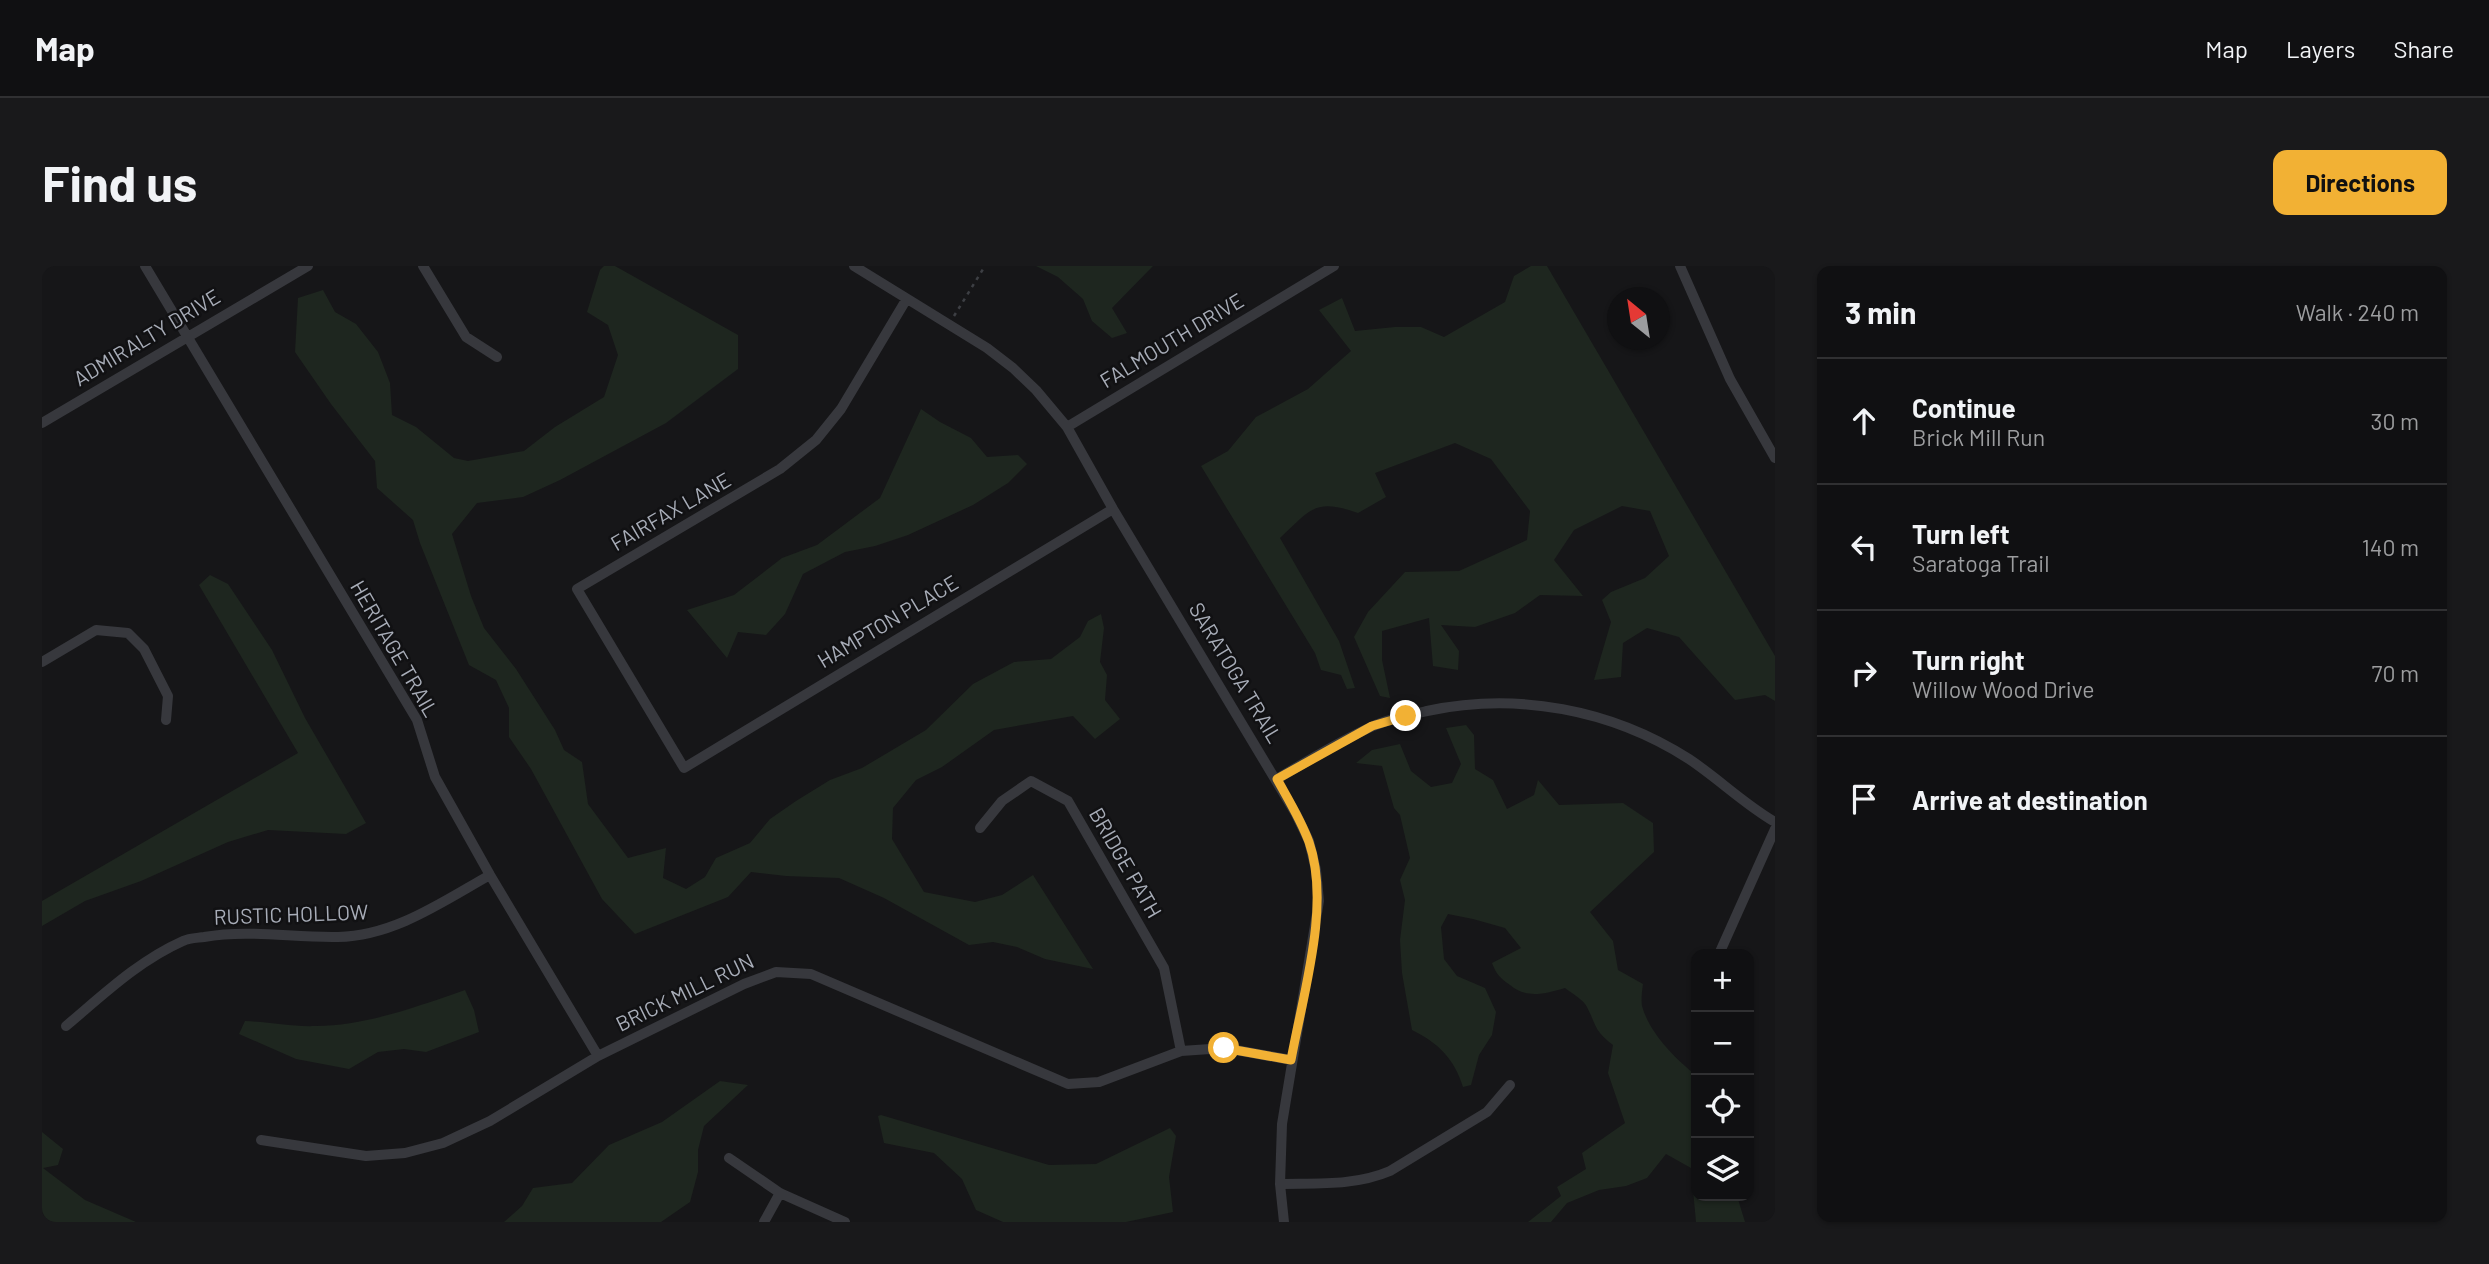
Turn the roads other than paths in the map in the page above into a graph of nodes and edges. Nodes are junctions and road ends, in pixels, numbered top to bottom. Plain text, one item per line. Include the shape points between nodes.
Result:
1 (145, 266) edge
2 (308, 266) edge
3 (423, 266) edge
4 (853, 266) edge
5 (1334, 266) edge
6 (1680, 266) edge
7 (906, 300) junction
8 (186, 336) junction
9 (497, 357) dead end
10 (42, 423) edge
11 (1067, 427) junction
12 (1775, 458) edge
13 (1113, 509) junction
14 (42, 662) edge
15 (166, 720) dead end
16 (684, 768) joint
17 (1277, 779) junction
18 (1775, 822) edge
19 (980, 828) dead end
20 (1775, 829) edge
21 (490, 875) junction
22 (1721, 949) edge
23 (66, 1026) dead end
24 (1181, 1051) junction
25 (598, 1056) junction
26 (1291, 1060) junction
27 (1510, 1085) dead end
28 (261, 1140) dead end
29 (729, 1157) dead end
30 (1280, 1184) junction
31 (780, 1193) junction
32 (764, 1222) edge
33 (845, 1222) edge
34 (1284, 1222) edge

1 - 8 street, HERITAGE TRAIL
2 - 8 street, ADMIRALTY DRIVE
3 - 9 street via 466,337
4 - 7 street, SARATOGA TRAIL
5 - 11 street, FALMOUTH DRIVE
6 - 12 street via 1730,379
7 - 11 street, SARATOGA TRAIL via 1013,368
7 - 16 street, FAIRFAX LANE via 841,409 816,440 780,470 577,589
8 - 10 street, ADMIRALTY DRIVE
8 - 21 street, HERITAGE TRAIL via 417,720 435,777
11 - 13 street, SARATOGA TRAIL
13 - 16 street, HAMPTON PLACE
13 - 17 street, SARATOGA TRAIL
14 - 15 street via 96,630 128,633 144,649 168,696
17 - 18 street via 1372,726 1449,707 1514,703 1576,711 1627,727 1688,759
17 - 26 street, SARATOGA TRAIL via 1309,841 1319,901
19 - 24 street, BRIDGE PATH via 1002,801 1031,781 1068,801 1164,968
20 - 22 street
21 - 23 street, RUSTIC HOLLOW via 381,932 338,937 217,934 185,940 138,966
21 - 25 street, HERITAGE TRAIL
24 - 25 street, BRICK MILL RUN via 1099,1082 1068,1084 811,974 776,972
24 - 26 street, BRICK MILL RUN via 1224,1048
25 - 28 street, BRICK MILL RUN via 490,1121 443,1143 405,1153 366,1156
26 - 30 street, SARATOGA TRAIL
27 - 30 street via 1487,1112 1390,1171 1355,1182
29 - 31 street
30 - 34 street, SARATOGA TRAIL
31 - 32 street
31 - 33 street

